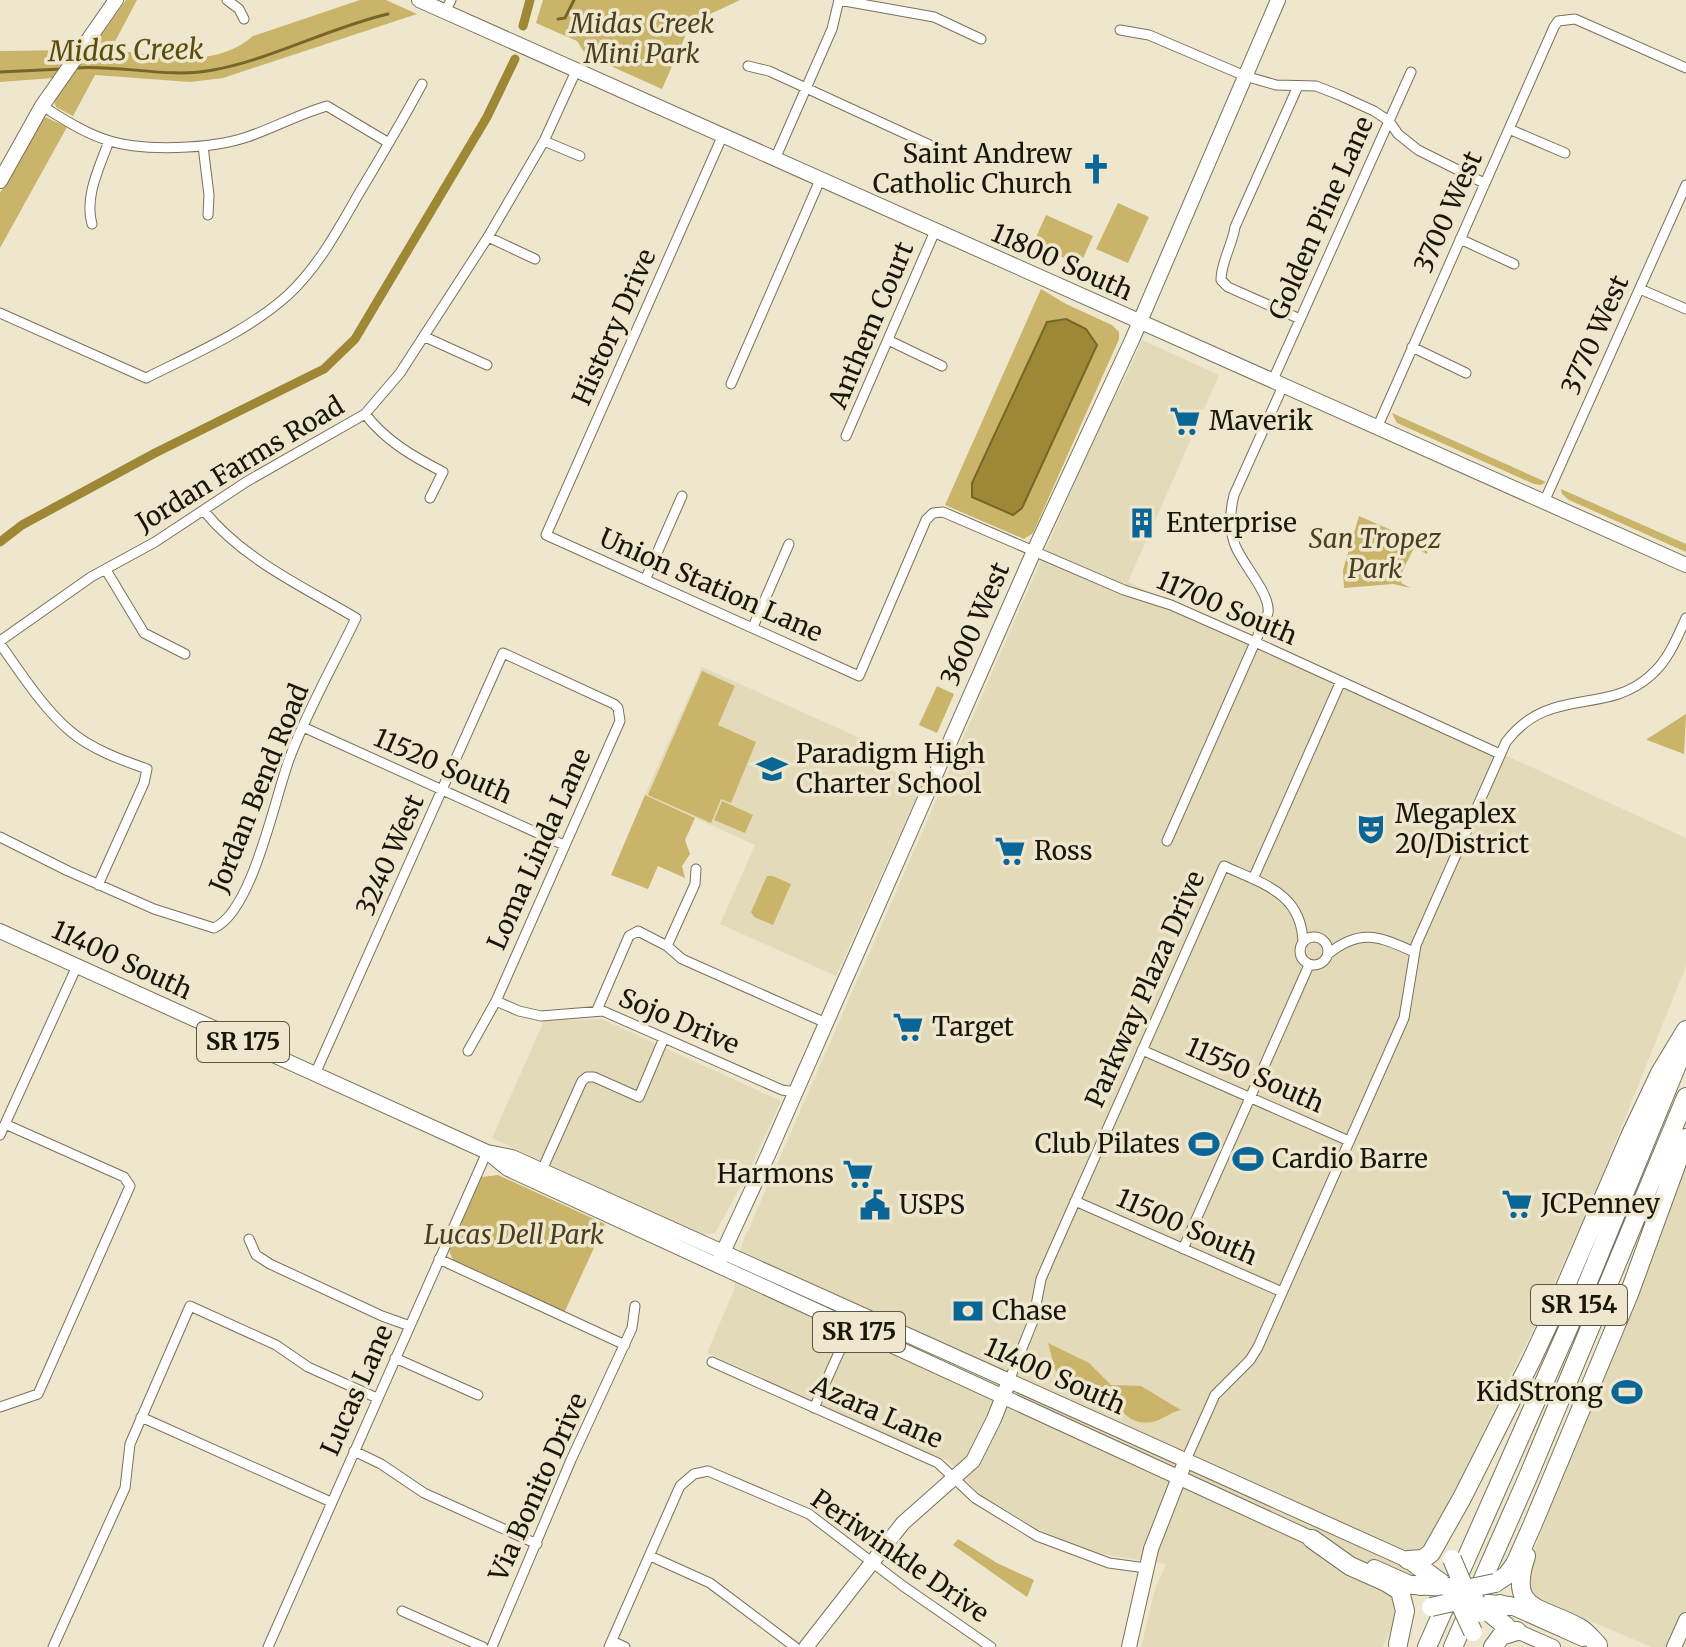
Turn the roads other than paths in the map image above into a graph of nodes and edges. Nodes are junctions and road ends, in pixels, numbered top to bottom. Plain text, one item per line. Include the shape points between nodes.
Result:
1 (116, 0) edge
2 (227, 0) edge
3 (419, 0) edge
4 (839, 0) edge
5 (1278, 0) edge
6 (448, 6) edge
7 (244, 19) dead end
8 (1120, 30) dead end
9 (981, 39) dead end
10 (748, 66) dead end
11 (1686, 68) edge
12 (576, 71) junction
13 (1411, 72) dead end
14 (1245, 76) junction
15 (422, 84) dead end
16 (1298, 86) junction
17 (805, 90) junction
18 (42, 106) junction
19 (1389, 121) junction
20 (1509, 129) junction
21 (722, 137) junction
22 (109, 141) junction
23 (544, 141) junction
24 (389, 143) junction
25 (203, 146) junction
26 (943, 151) dead end
27 (1565, 153) dead end
28 (580, 156) dead end
29 (775, 159) junction
30 (820, 180) junction
31 (0, 181) edge
32 (1484, 183) junction
33 (1686, 185) edge
34 (208, 215) dead end
35 (92, 224) dead end
36 (935, 231) junction
37 (488, 237) junction
38 (1460, 239) junction
39 (535, 259) dead end
40 (1514, 264) dead end
41 (1640, 289) junction
42 (1686, 309) edge
43 (0, 313) edge
44 (1300, 319) junction
45 (1139, 323) junction
46 (425, 337) junction
47 (888, 340) junction
48 (1412, 347) junction
49 (487, 365) dead end
50 (942, 366) dead end
51 (1466, 373) dead end
52 (731, 384) dead end
53 (1278, 384) junction
54 (365, 414) junction
55 (1377, 428) junction
56 (846, 436) dead end
57 (682, 496) dead end
58 (430, 498) dead end
59 (1544, 502) junction
60 (204, 511) junction
61 (546, 535) joint
62 (789, 544) dead end
63 (1034, 551) junction
64 (1686, 565) edge
65 (106, 570) junction
66 (646, 578) junction
67 (1686, 618) edge
68 (753, 627) junction
69 (0, 642) edge
70 (1255, 642) junction
71 (185, 654) dead end
72 (859, 676) joint
73 (1341, 681) junction
74 (620, 714) joint
75 (303, 727) junction
76 (1500, 754) junction
77 (443, 791) junction
78 (0, 837) edge
79 (1167, 841) dead end
80 (564, 845) junction
81 (696, 869) dead end
82 (1253, 879) junction
83 (98, 885) junction
84 (1301, 921) junction
85 (0, 931) edge
86 (1320, 939) junction
87 (1344, 942) junction
88 (1303, 943) junction
89 (667, 946) junction
90 (1414, 952) junction
91 (1328, 954) junction
92 (1309, 965) junction
93 (77, 966) junction
94 (496, 1001) junction
95 (597, 1010) junction
96 (826, 1023) junction
97 (1686, 1030) edge
98 (664, 1038) junction
99 (1686, 1043) edge
100 (1142, 1050) junction
101 (468, 1051) dead end
102 (315, 1074) junction
103 (796, 1092) junction
104 (1686, 1097) edge
105 (1250, 1098) junction
106 (5, 1124) junction
107 (0, 1135) edge
108 (1686, 1138) edge
109 (1349, 1141) junction
110 (487, 1152) junction
111 (542, 1170) junction
112 (1075, 1201) junction
113 (249, 1239) dead end
114 (1183, 1249) junction
115 (723, 1252) junction
116 (439, 1259) junction
117 (716, 1267) junction
118 (759, 1287) junction
119 (1282, 1292) junction
120 (635, 1306) dead end
121 (856, 1312) junction
122 (410, 1326) junction
123 (850, 1328) junction
124 (923, 1342) junction
125 (625, 1345) junction
126 (395, 1358) junction
127 (712, 1362) dead end
128 (1009, 1381) junction
129 (478, 1395) dead end
130 (1002, 1397) junction
131 (377, 1398) junction
132 (0, 1407) edge
133 (814, 1408) junction
134 (141, 1417) junction
135 (354, 1451) junction
136 (1185, 1462) junction
137 (955, 1477) junction
138 (1179, 1477) junction
139 (1462, 1498) junction
140 (331, 1502) junction
141 (1532, 1526) junction
142 (1312, 1539) junction
143 (537, 1544) junction
144 (650, 1556) junction
145 (1411, 1561) junction
146 (872, 1562) junction
147 (1146, 1568) junction
148 (1413, 1585) joint
149 (1465, 1598) edge
150 (402, 1611) dead end
151 (1686, 1620) edge
152 (1511, 1628) junction
153 (610, 1644) edge
154 (1397, 1646) edge
155 (1600, 1646) edge
156 (53, 1647) edge
157 (268, 1647) edge
158 (483, 1647) edge
159 (492, 1647) edge
160 (625, 1647) edge
161 (795, 1647) edge
162 (806, 1647) edge
163 (991, 1647) edge
164 (1129, 1647) edge
165 (1427, 1647) edge
166 (1453, 1647) edge
167 (1493, 1647) edge
168 (1553, 1647) edge
169 (1674, 1647) edge

1 - 18 main road
2 - 7 street
3 - 6 main road, 11800 South
4 - 9 street via 934,17
4 - 17 street
5 - 14 main road, 3600 West
6 - 12 main road, 11800 South
8 - 14 street via 1149,35
10 - 17 street
11 - 20 street, 3700 West via 1575,19 1564,19 1554,27
12 - 21 main road, 11800 South
12 - 23 street, Jordan Farms Road
13 - 19 street, Golden Pine Lane
14 - 16 street
14 - 45 main road, 3600 West
15 - 24 street
16 - 19 street via 1316,86
16 - 44 street via 1235,227 1221,280
17 - 26 street
17 - 29 street
18 - 22 street
18 - 31 main road
19 - 32 street via 1418,150
19 - 44 street, Golden Pine Lane
20 - 27 street
20 - 32 street, 3700 West
21 - 29 main road, 11800 South
21 - 61 street, History Drive
22 - 25 street
22 - 35 street via 89,201
23 - 28 street
23 - 37 street, Jordan Farms Road
24 - 25 street via 327,106 247,137
24 - 43 street via 329,245 289,294 238,330 146,378
25 - 34 street
29 - 30 main road, 11800 South
30 - 36 main road, 11800 South
30 - 52 street
32 - 38 street, 3700 West
33 - 41 street, 3770 West
36 - 45 main road, 11800 South
36 - 47 street, Anthem Court
37 - 39 street
37 - 46 street, Jordan Farms Road
38 - 40 street
38 - 48 street, 3700 West
41 - 42 street
41 - 59 street, 3770 West
44 - 53 street, Golden Pine Lane
45 - 53 main road, 11800 South
45 - 63 main road, 3600 West
46 - 49 street
46 - 54 street, Jordan Farms Road
47 - 50 street
47 - 56 street, Anthem Court
48 - 51 street
48 - 55 street, 3700 West
53 - 55 main road, 11800 South
53 - 70 street, Golden Pine Lane via 1231,507 1236,547 1269,607
54 - 58 street via 407,453 443,472
54 - 60 street, Jordan Farms Road
55 - 59 main road, 11800 South
57 - 66 street
59 - 64 main road, 11800 South
60 - 65 street, Jordan Farms Road
60 - 75 street, Jordan Bend Road via 222,533 265,567 356,618
61 - 66 street, Union Station Lane
62 - 68 street
63 - 70 street, 11700 South
63 - 72 street, 11700 South via 943,512 933,513
63 - 96 main road, 3600 West
65 - 69 street, Jordan Farms Road
65 - 71 street via 144,633
66 - 68 street, Union Station Lane
67 - 76 street via 1650,676 1617,694 1534,715 1514,731
68 - 72 street, Union Station Lane
69 - 83 street via 70,731 147,769
70 - 73 street, 11700 South
70 - 79 street
73 - 76 street, 11700 South
73 - 82 street
74 - 77 street, 3240 West via 614,704 503,653
74 - 80 street, Loma Linda Lane
75 - 77 street, 11520 South
75 - 83 street, Jordan Bend Road via 261,851 223,925 214,928 154,909
76 - 90 street
77 - 80 street, 11520 South
77 - 102 street, 3240 West
78 - 83 street
80 - 94 street, Loma Linda Lane
81 - 89 street via 695,884
82 - 84 street, Parkway Plaza Drive via 1284,897
82 - 100 street, Parkway Plaza Drive via 1224,866
84 - 86 street, Parkway Plaza Drive
84 - 88 street
85 - 93 main road, 11400 South / SR 175
86 - 87 street
86 - 88 street
86 - 91 street
87 - 90 street via 1362,936 1381,938
87 - 91 street
88 - 92 street via 1301,955
89 - 95 street via 642,932 631,934
89 - 96 street via 682,959
90 - 109 street via 1404,1018
91 - 92 street via 1321,964
92 - 105 street
93 - 102 main road, 11400 South / SR 175
93 - 106 street
94 - 95 street, Sojo Drive via 541,1016
94 - 101 street, Loma Linda Lane
95 - 98 street, Sojo Drive
96 - 103 main road, 3600 West
97 - 139 highway via 1660,1073 1560,1299
98 - 103 street, Sojo Drive
98 - 111 street via 639,1097 594,1077 582,1081
99 - 165 highway, SR 154 via 1578,1306
100 - 105 street, 11550 South
100 - 112 street, Parkway Plaza Drive
102 - 110 main road, 11400 South / SR 175
103 - 115 main road, 3600 West
104 - 166 highway, SR 154
105 - 109 street, 11550 South
105 - 114 street
106 - 107 street
106 - 132 street via 124,1177 130,1186 38,1394
108 - 141 highway via 1617,1323
109 - 119 street
110 - 111 main road, 11400 South / SR 175
110 - 116 street, Lucas Lane
110 - 117 main road, 11400 South / SR 175 via 508,1169
111 - 115 main road, 11400 South / SR 175
112 - 114 street, 11500 South
112 - 128 street, Parkway Plaza Drive via 1041,1279 1033,1321
113 - 122 street via 256,1255 270,1264
114 - 119 street, 11500 South
115 - 117 main road, 3600 West
115 - 121 main road, 11400 South / SR 175
116 - 122 street, Lucas Lane
116 - 125 street
117 - 118 main road, 11400 South / SR 175
118 - 121 main road via 846,1318
118 - 123 main road, 11400 South / SR 175
119 - 136 street via 1254,1355 1215,1395
120 - 125 street, Via Bonito Drive
121 - 124 main road, 11400 South / SR 175
122 - 126 street, Lucas Lane
123 - 124 main road via 856,1323 909,1344
123 - 130 main road, 11400 South / SR 175
123 - 133 street
124 - 128 main road, 11400 South / SR 175
125 - 143 street, Via Bonito Drive
126 - 129 street
126 - 131 street, Lucas Lane
127 - 133 street, Azara Lane
128 - 130 main road
128 - 136 main road, 11400 South / SR 175
130 - 137 main road via 977,1455
130 - 138 main road, 11400 South / SR 175
131 - 134 street via 190,1306
131 - 135 street, Lucas Lane
133 - 137 street, Azara Lane via 932,1459
134 - 140 street
134 - 156 street via 128,1448 125,1488
135 - 140 street, Lucas Lane
135 - 143 street via 424,1493
136 - 138 main road
136 - 145 main road, 11400 South / SR 175
137 - 146 main road via 903,1523
137 - 147 street, Azara Lane via 975,1498 1037,1536 1109,1563
138 - 142 main road, 11400 South / SR 175
138 - 147 main road
139 - 145 highway via 1431,1553
139 - 149 highway via 1451,1535
140 - 157 street, Lucas Lane
141 - 149 highway via 1507,1575
141 - 155 highway via 1520,1577 1523,1596 1583,1629
142 - 148 main road, 11400 South / SR 175
142 - 154 highway via 1400,1591 1405,1611
143 - 159 street, Via Bonito Drive
144 - 146 street, Periwinkle Drive via 680,1486 694,1474 715,1472 804,1511
144 - 153 street
144 - 161 street via 710,1583
145 - 149 highway
146 - 162 main road
146 - 163 street, Periwinkle Drive
147 - 164 main road
148 - 149 highway
149 - 152 highway
149 - 154 highway via 1415,1618
149 - 155 main road
150 - 158 street
151 - 169 main road
152 - 167 highway
152 - 168 main road
153 - 160 street

